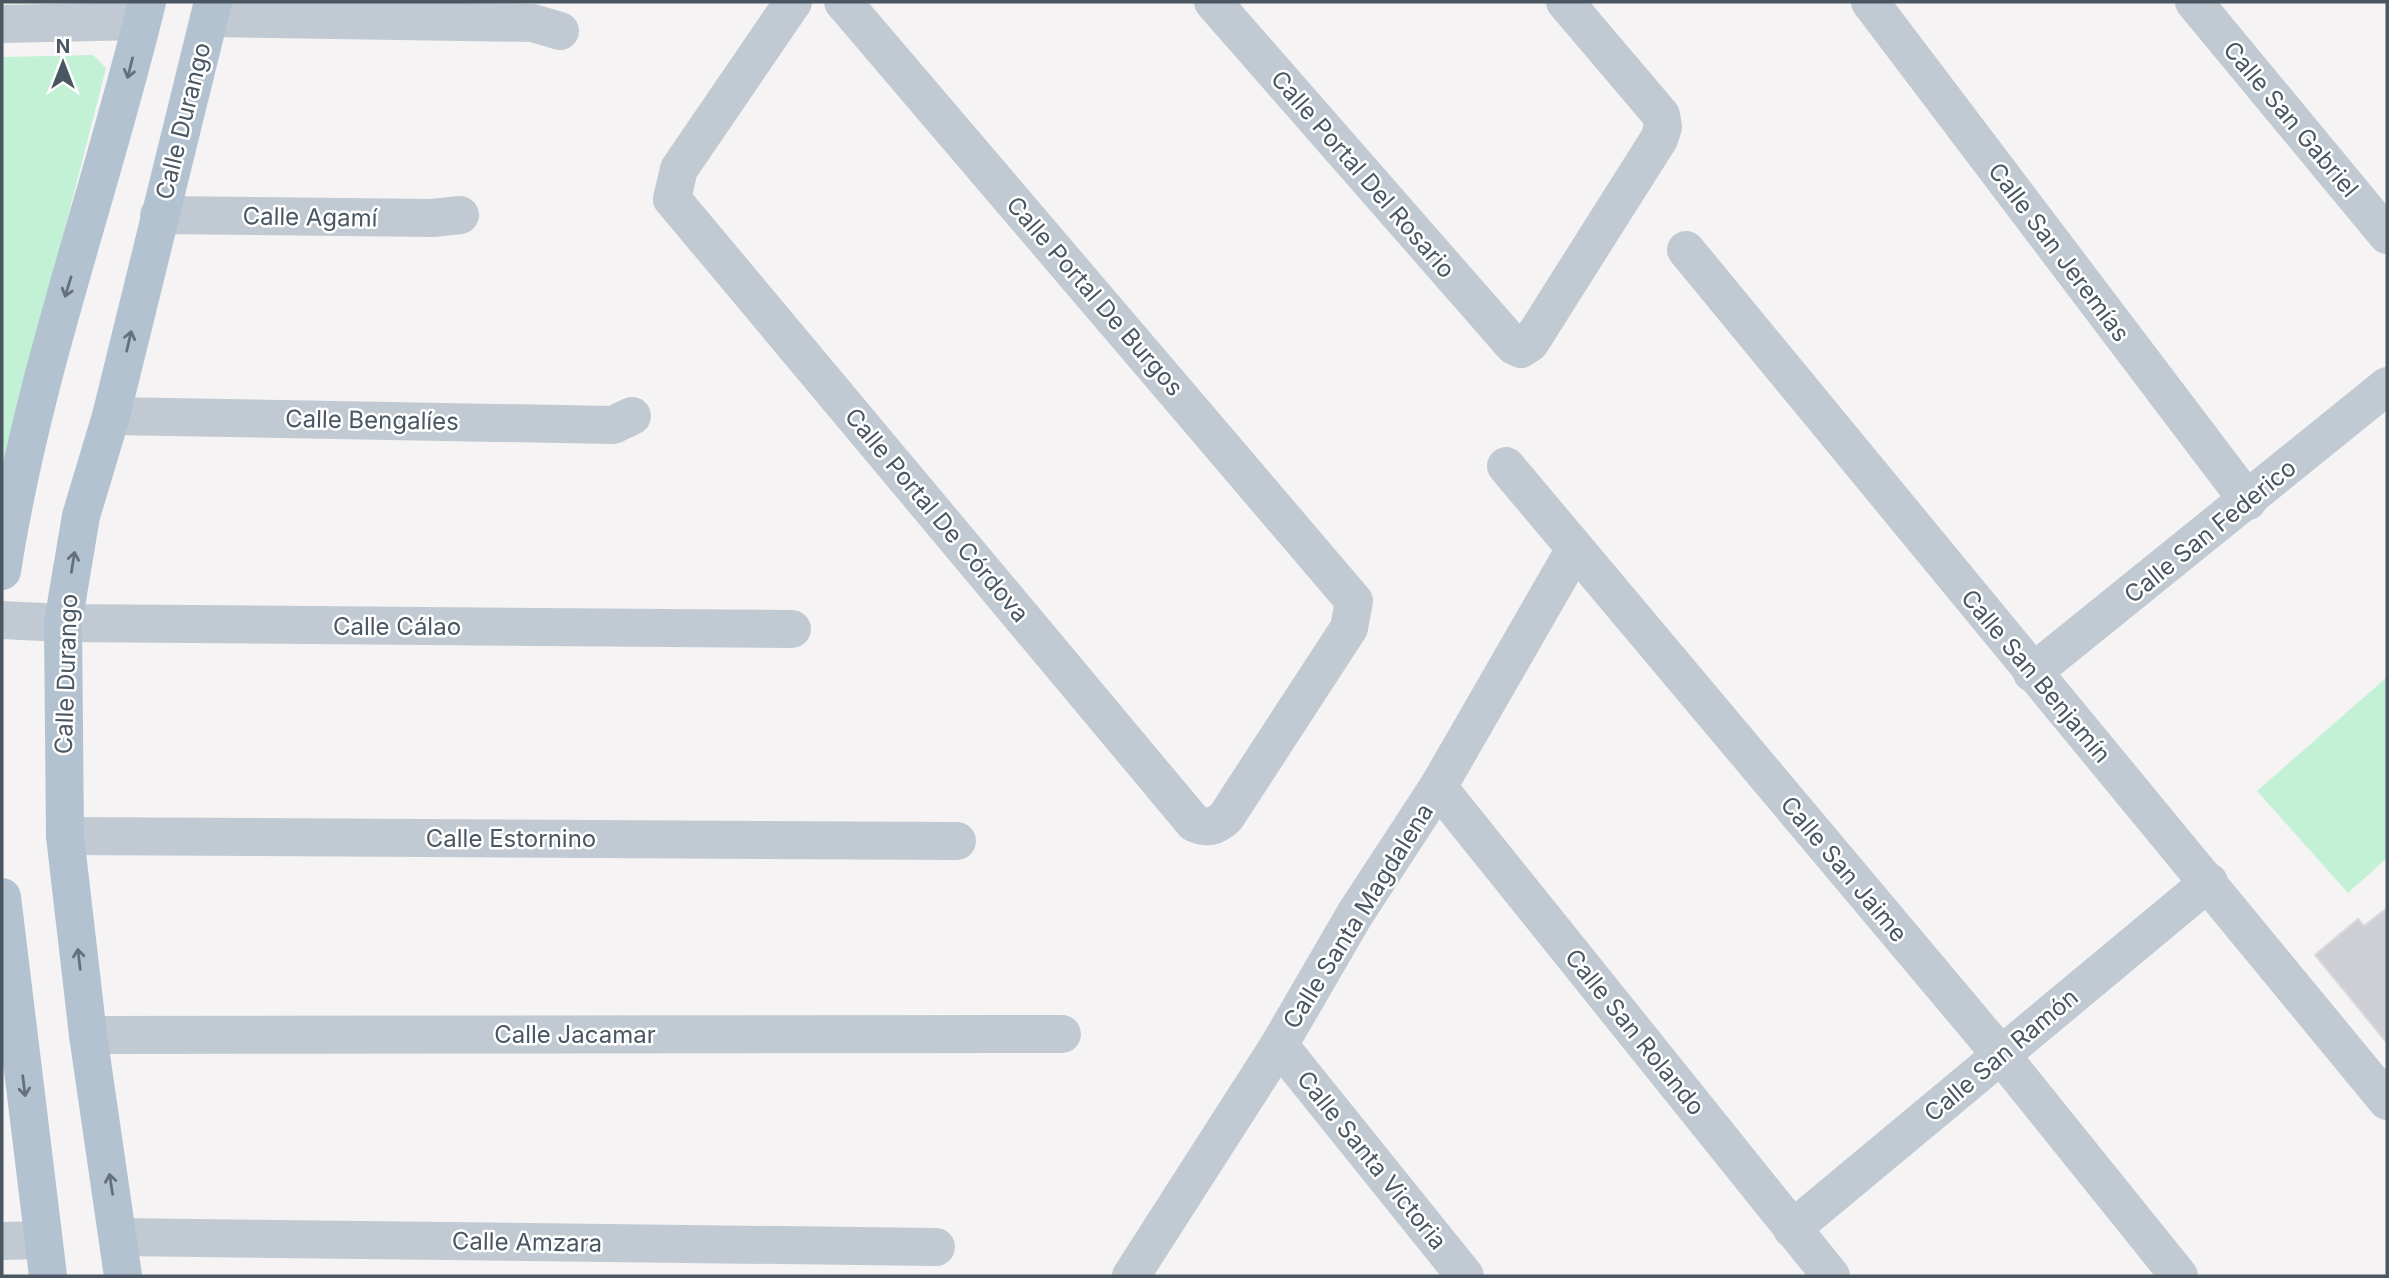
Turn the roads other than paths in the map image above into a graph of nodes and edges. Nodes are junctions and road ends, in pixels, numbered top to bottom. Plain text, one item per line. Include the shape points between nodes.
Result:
1 (793, 2) edge
2 (843, 2) edge
3 (1213, 2) edge
4 (1565, 2) edge
5 (1870, 2) edge
6 (2194, 2) edge
7 (211, 10) edge
8 (144, 12) edge
9 (2, 24) edge
10 (560, 31) dead end
11 (159, 215) junction
12 (460, 215) dead end
13 (2387, 236) edge
14 (1686, 250) dead end
15 (2387, 386) edge
16 (111, 416) junction
17 (632, 416) dead end
18 (1506, 466) dead end
19 (2248, 502) junction
20 (1575, 549) junction
21 (2, 571) edge
22 (2, 620) edge
23 (63, 624) junction
24 (792, 629) dead end
25 (2032, 673) junction
26 (1438, 787) junction
27 (1194, 823) joint
28 (65, 836) junction
29 (957, 841) dead end
30 (2210, 882) junction
31 (2, 897) edge
32 (1062, 1034) dead end
33 (88, 1035) junction
34 (10, 1040) edge
35 (1279, 1045) junction
36 (2001, 1055) junction
37 (2387, 1101) edge
38 (1792, 1229) junction
39 (118, 1237) junction
40 (2, 1241) edge
41 (936, 1247) dead end
42 (45, 1258) edge
43 (123, 1276) edge
44 (1131, 1276) edge
45 (1465, 1276) edge
46 (1831, 1276) edge
47 (2179, 1276) edge

1 - 27 street, Calle Portal De Córdova via 679,169 672,199
2 - 27 street, Calle Portal De Burgos via 1354,601 1349,628 1226,817 1216,826 1204,828
3 - 4 street, Calle Portal Del Rosario via 1521,349 1530,343 1663,127 1661,115
5 - 19 street, Calle San Jeremías
6 - 13 street, Calle San Gabriel
7 - 10 street via 533,23
7 - 11 main road, Calle Durango
8 - 9 street
8 -> 21 main road via 103,172 45,362
11 - 12 street, Calle Agamí
16 -> 11 main road, Calle Durango
14 - 25 street, Calle San Benjamín
15 - 19 street, Calle San Federico
16 - 17 street, Calle Bengalíes via 613,425
23 -> 16 main road, Calle Durango via 81,516
18 - 20 street, Calle San Jaime
19 - 25 street, Calle San Federico
20 - 26 street, Calle Santa Magdalena
20 - 36 street, Calle San Jaime
22 - 23 street, Calle Cálao
23 - 24 street, Calle Cálao
23 - 28 main road, Calle Durango
25 - 30 street, Calle San Benjamín
26 - 35 street, Calle Santa Magdalena via 1355,914
26 - 38 street, Calle San Rolando
28 - 29 street, Calle Estornino
33 -> 28 main road, Calle Durango
30 - 36 street, Calle San Ramón
30 - 37 street, Calle San Benjamín
31 - 34 main road
32 - 33 street, Calle Jacamar
39 -> 33 main road, Calle Durango
34 -> 42 main road
35 - 44 street, Calle Santa Magdalena
35 - 45 street, Calle Santa Victoria
36 - 38 street, Calle San Ramón
36 - 47 street, Calle San Jaime
38 - 46 street, Calle San Rolando
39 - 41 street, Calle Amzara
39 - 43 main road, Calle Durango
40 - 42 street

